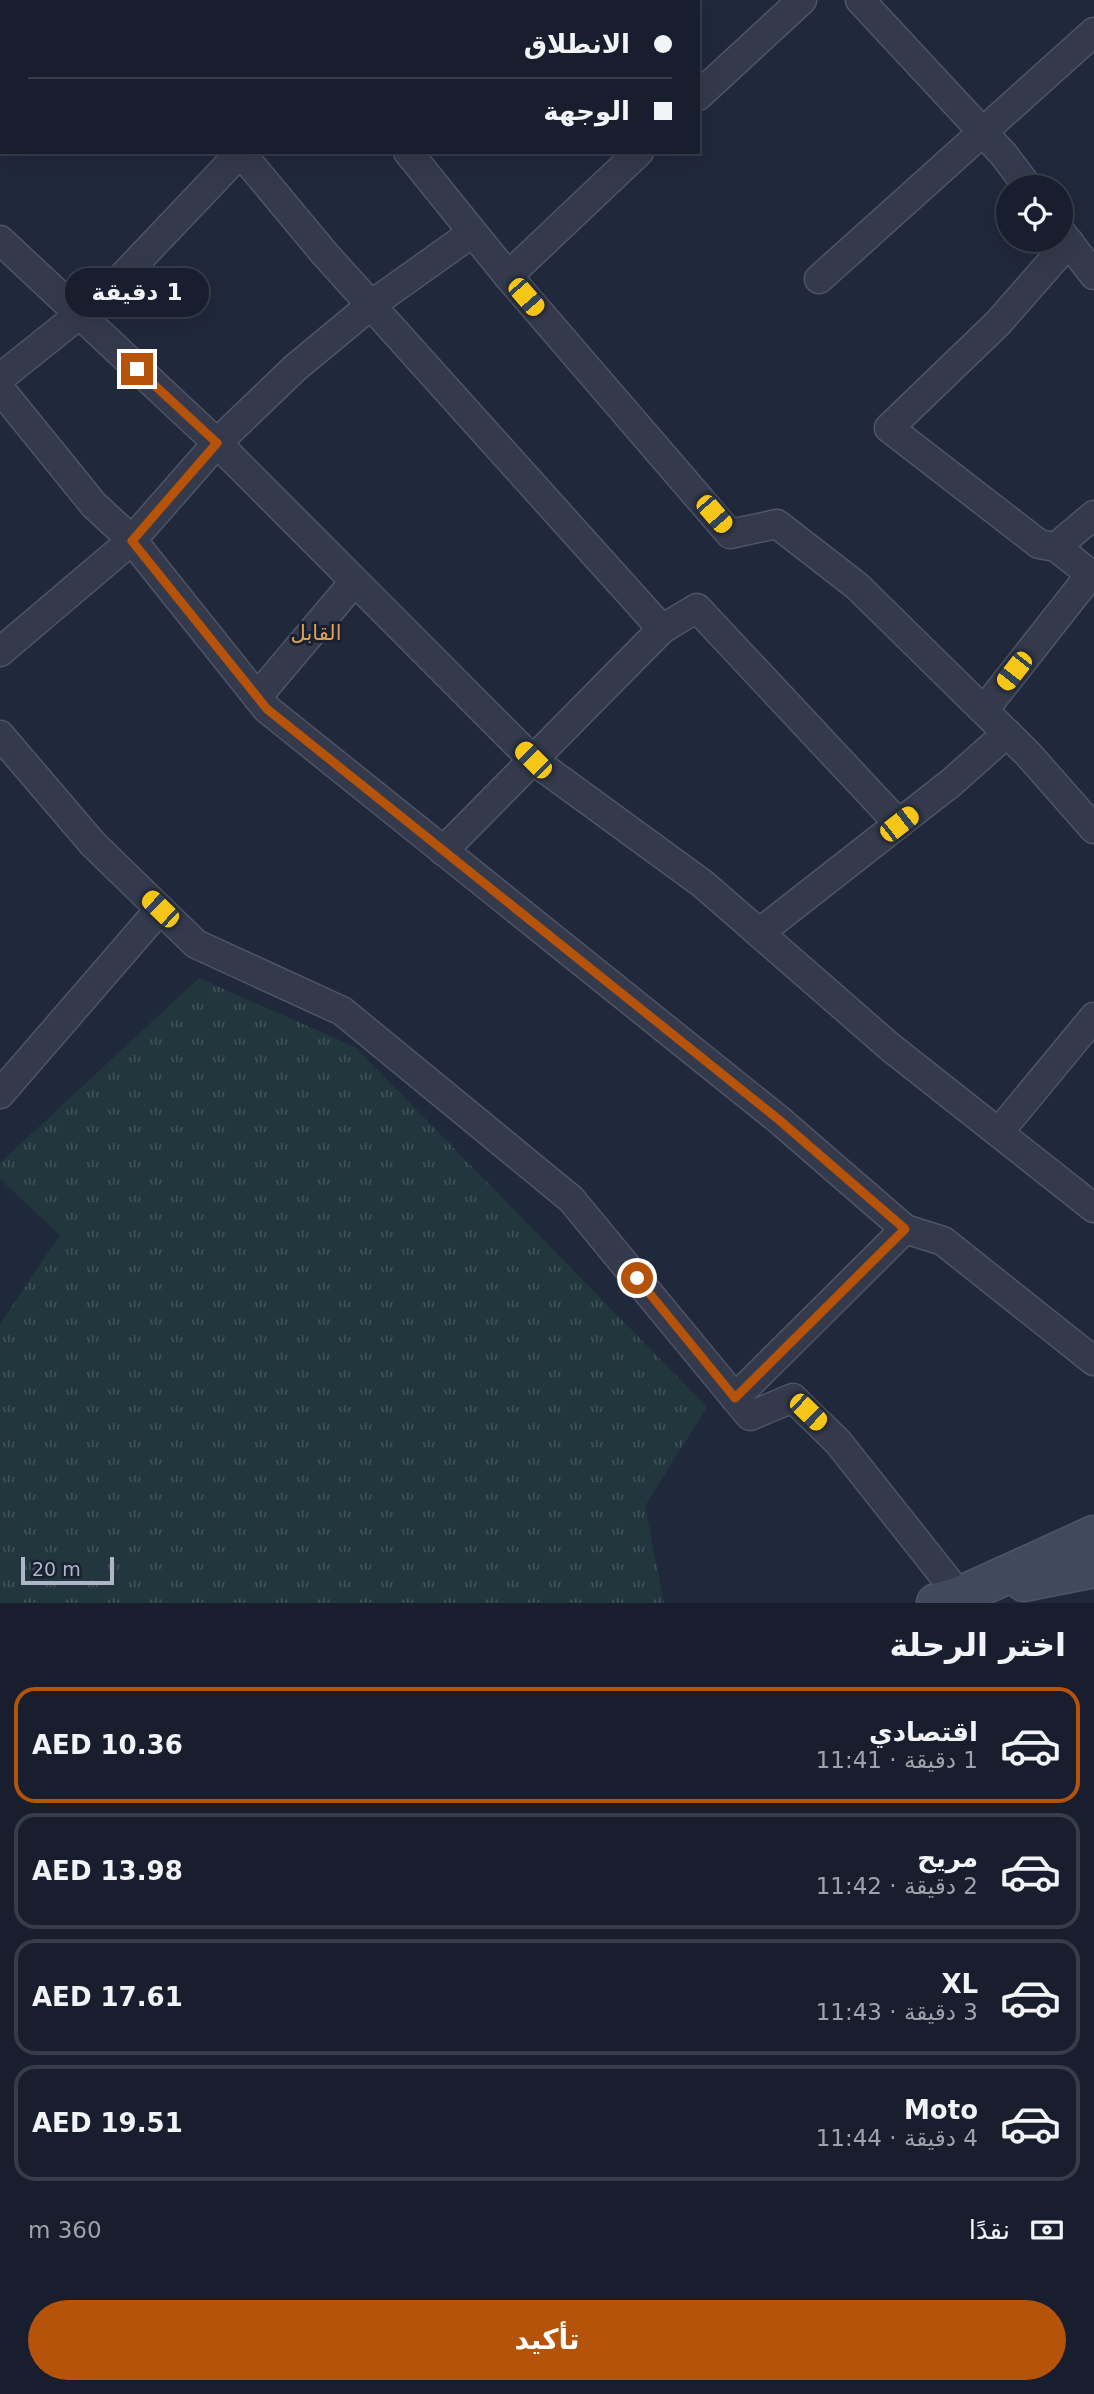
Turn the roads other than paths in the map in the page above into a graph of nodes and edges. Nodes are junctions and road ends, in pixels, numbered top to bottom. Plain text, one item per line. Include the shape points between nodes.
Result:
1 (802, 0) edge
2 (860, 0) edge
3 (1094, 32) edge
4 (700, 94) edge
5 (982, 132) junction
6 (239, 154) edge
7 (243, 154) edge
8 (410, 154) edge
9 (637, 154) edge
10 (1018, 175) edge
11 (472, 233) junction
12 (0, 240) edge
13 (1080, 252) edge
14 (508, 276) junction
15 (819, 279) dead end
16 (371, 305) junction
17 (77, 314) junction
18 (0, 378) edge
19 (0, 389) edge
20 (217, 443) junction
21 (1094, 515) edge
22 (132, 541) junction
23 (1056, 547) junction
24 (1092, 575) edge
25 (354, 582) junction
26 (662, 629) junction
27 (0, 652) edge
28 (257, 697) junction
29 (984, 710) junction
30 (1007, 733) junction
31 (0, 735) edge
32 (533, 760) junction
33 (899, 824) junction
34 (1094, 828) edge
35 (443, 851) junction
36 (160, 909) junction
37 (759, 933) junction
38 (1089, 1032) edge
39 (0, 1094) edge
40 (999, 1132) junction
41 (1094, 1208) edge
42 (905, 1229) junction
43 (1094, 1360) edge
44 (735, 1398) junction
45 (1089, 1541) edge
46 (948, 1599) edge

1 - 4 street
2 - 5 street
3 - 5 street
5 - 10 street
5 - 15 street
6 - 17 street via 110,290
7 - 16 street
8 - 11 street
9 - 14 street
11 - 14 street
11 - 16 street
12 - 17 street
13 - 23 street via 889,428 1040,544
14 - 29 street via 730,534 778,524 857,586
16 - 20 street via 295,368
16 - 26 street
17 - 18 street
17 - 20 street
19 - 22 street via 94,505
20 - 22 street
20 - 25 street
21 - 23 street
22 - 27 street
22 - 28 street
23 - 24 street
24 - 29 street
25 - 28 street
25 - 32 street
26 - 32 street
26 - 33 street via 697,608
28 - 35 street
29 - 30 street
30 - 33 street
30 - 34 street
31 - 36 street via 93,844
32 - 35 street
32 - 37 street via 703,884
33 - 37 street
35 - 42 street via 778,1119
36 - 39 street
36 - 44 street via 196,944 342,1011 571,1199
37 - 40 street via 890,1047
38 - 40 street
40 - 41 street
42 - 43 street via 943,1241
42 - 44 street
44 - 46 street via 750,1416 793,1398 838,1442
45 - 46 street

